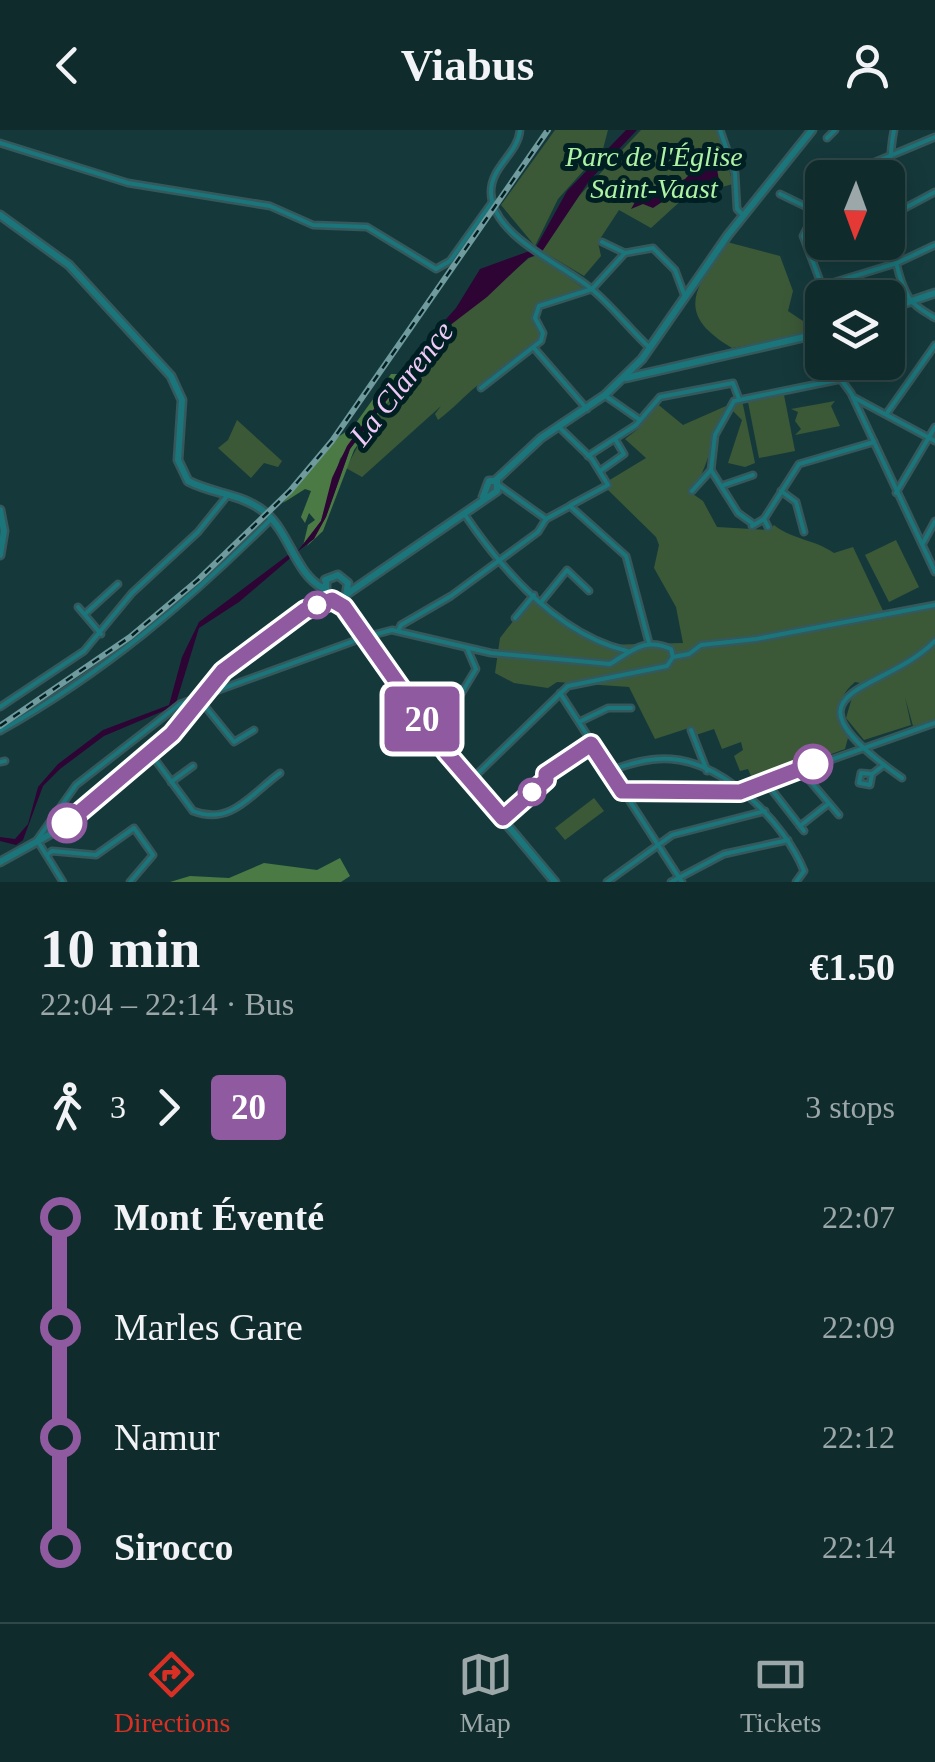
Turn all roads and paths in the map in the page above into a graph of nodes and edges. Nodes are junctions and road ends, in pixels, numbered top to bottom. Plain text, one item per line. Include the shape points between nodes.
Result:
1 (520, 130) edge
2 (720, 130) edge
3 (812, 130) edge
4 (835, 130) edge
5 (894, 130) edge
6 (935, 137) edge
7 (828, 138) dead end
8 (0, 144) edge
9 (890, 154) junction
10 (877, 160) edge
11 (890, 160) edge
12 (935, 192) edge
13 (780, 194) dead end
14 (737, 199) junction
15 (493, 201) junction
16 (805, 206) edge
17 (905, 207) edge
18 (749, 208) junction
19 (743, 215) junction
20 (0, 216) edge
21 (602, 242) dead end
22 (935, 244) edge
23 (625, 253) junction
24 (897, 260) edge
25 (897, 263) junction
26 (842, 280) edge
27 (592, 288) junction
28 (935, 292) edge
29 (684, 294) junction
30 (910, 301) junction
31 (905, 303) edge
32 (935, 318) edge
33 (805, 339) edge
34 (935, 345) edge
35 (534, 348) junction
36 (650, 348) junction
37 (640, 362) junction
38 (658, 368) junction
39 (645, 372) junction
40 (837, 380) edge
41 (843, 380) edge
42 (621, 381) junction
43 (481, 388) dead end
44 (605, 395) junction
45 (853, 397) junction
46 (739, 398) junction
47 (587, 409) junction
48 (887, 413) junction
49 (640, 420) junction
50 (558, 426) junction
51 (935, 427) edge
52 (928, 437) junction
53 (615, 439) junction
54 (935, 441) edge
55 (874, 442) junction
56 (588, 456) junction
57 (711, 470) junction
58 (600, 471) junction
59 (753, 476) dead end
60 (724, 485) junction
61 (497, 486) junction
62 (692, 491) dead end
63 (781, 491) junction
64 (230, 492) junction
65 (896, 493) junction
66 (570, 506) junction
67 (0, 510) edge
68 (465, 514) junction
69 (271, 519) junction
70 (764, 519) junction
71 (935, 521) edge
72 (545, 522) junction
73 (768, 527) dead end
74 (804, 532) dead end
75 (922, 546) junction
76 (0, 555) edge
77 (497, 560) junction
78 (935, 572) edge
79 (348, 583) junction
80 (118, 584) dead end
81 (363, 584) junction
82 (322, 586) junction
83 (589, 591) dead end
84 (346, 595) junction
85 (534, 595) junction
86 (333, 600) junction
87 (542, 600) junction
88 (320, 603) junction
89 (935, 605) edge
90 (78, 607) dead end
91 (344, 607) junction
92 (85, 614) junction
93 (515, 618) dead end
94 (400, 628) junction
95 (101, 634) junction
96 (365, 637) junction
97 (935, 641) edge
98 (649, 643) junction
99 (468, 648) junction
100 (627, 651) junction
101 (674, 657) junction
102 (560, 694) junction
103 (202, 698) junction
104 (0, 708) edge
105 (631, 708) dead end
106 (578, 722) junction
107 (935, 723) edge
108 (254, 730) dead end
109 (691, 730) dead end
110 (0, 732) edge
111 (850, 735) junction
112 (435, 737) junction
113 (591, 744) junction
114 (862, 746) junction
115 (848, 750) junction
116 (152, 754) junction
117 (884, 765) junction
118 (193, 766) dead end
119 (800, 768) junction
120 (609, 770) junction
121 (707, 771) junction
122 (280, 773) dead end
123 (872, 774) dead end
124 (902, 778) dead end
125 (470, 781) junction
126 (764, 781) junction
127 (171, 782) junction
128 (622, 791) junction
129 (740, 792) junction
130 (828, 803) junction
131 (765, 811) junction
132 (838, 815) dead end
133 (503, 818) junction
134 (53, 828) junction
135 (41, 840) junction
136 (788, 840) junction
137 (657, 844) junction
138 (50, 853) junction
139 (2, 858) edge
140 (680, 879) edge
141 (63, 882) edge
142 (130, 882) edge
143 (555, 882) edge
144 (608, 882) edge
145 (672, 882) edge
146 (796, 882) edge

1 - 15 street via 516,147 496,171
2 - 14 street via 736,174
3 - 18 main road
4 - 7 street
5 - 9 street
6 - 9 street
8 - 15 street via 128,182 256,202 312,225 371,230 439,269
9 - 10 street
9 - 11 street
12 - 17 street
13 - 16 street
14 - 18 street
14 - 19 street
15 - 27 street via 530,247
18 - 19 main road
19 - 29 main road
20 - 64 main road via 61,257 171,376 182,400 180,469 195,485
21 - 23 street
22 - 25 street
23 - 27 street
23 - 29 street via 653,248 675,270
24 - 25 street
25 - 26 street
25 - 30 street
27 - 35 street via 538,306 543,336
27 - 36 street
28 - 30 main road
29 - 36 main road
30 - 31 main road
30 - 32 street
33 - 38 main road
34 - 48 street
35 - 43 street
35 - 47 street
36 - 37 main road
37 - 38 main road
37 - 39 main road
37 - 42 main road
38 - 39 main road
39 - 42 main road
40 - 46 street
41 - 45 street
42 - 44 main road
44 - 47 main road
44 - 49 street
45 - 48 street
45 - 55 street
46 - 49 street via 734,382 660,396
46 - 57 street via 724,412
47 - 50 main road
48 - 52 street
49 - 53 street
50 - 56 street
50 - 61 main road
51 - 52 street
52 - 54 street
52 - 65 street
53 - 56 street
53 - 58 street via 624,454
55 - 63 street via 803,462
55 - 65 street
56 - 58 street
57 - 60 street
57 - 62 street
58 - 66 street via 607,487
59 - 60 street
60 - 70 street via 738,514 752,524
61 - 68 main road
61 - 72 street
63 - 70 street
63 - 74 street via 796,502
64 - 69 main road
64 - 95 street
65 - 75 street
66 - 72 street
66 - 98 street via 626,556
67 - 76 main road
68 - 77 street
68 - 81 main road
69 - 82 main road
69 - 110 street via 128,649
70 - 73 street
71 - 75 street
72 - 77 street
75 - 78 street
77 - 85 street
77 - 94 street
79 - 81 main road
79 - 82 main road via 338,575
79 - 84 main road
80 - 92 street
81 - 84 main road
82 - 86 main road
82 - 88 main road
83 - 87 street via 567,570
84 - 86 main road
84 - 91 main road
85 - 87 street
85 - 93 street
86 - 88 main road
86 - 91 main road
87 - 100 street via 592,642
88 - 103 main road via 223,671
89 - 101 street via 705,644
90 - 92 street
91 - 96 main road
92 - 95 street
94 - 96 street
94 - 99 street
95 - 104 street
96 - 103 street
96 - 112 main road
97 - 111 street via 849,693 842,712
98 - 100 street
98 - 101 street via 671,649
99 - 100 street via 602,664
99 - 112 street via 476,669
101 - 102 street via 668,666 576,683
102 - 106 street
102 - 125 street
103 - 108 street via 234,742
103 - 116 main road
103 - 134 street via 180,704 76,784
105 - 106 street via 608,708
106 - 113 street
107 - 114 street
109 - 121 street
111 - 114 street
111 - 115 street
112 - 125 main road
113 - 120 street
113 - 133 street via 546,774
114 - 115 street
114 - 117 street
115 - 119 street
116 - 127 street
116 - 134 main road
117 - 123 street
117 - 124 street
118 - 127 street
119 - 126 street
119 - 130 street
120 - 121 street via 667,758
120 - 128 street
121 - 129 street
122 - 127 street via 222,817 193,811
125 - 133 main road
126 - 129 street
126 - 130 street via 802,829
128 - 129 street
128 - 137 street
129 - 131 street
130 - 132 street
131 - 136 street
131 - 137 street
133 - 143 main road
134 - 135 main road
135 - 138 street
135 - 139 main road
136 - 140 street via 724,854
136 - 146 street via 803,867
137 - 140 street
137 - 144 street
138 - 141 street
138 - 142 street via 96,854 137,830 153,855
140 - 145 street

